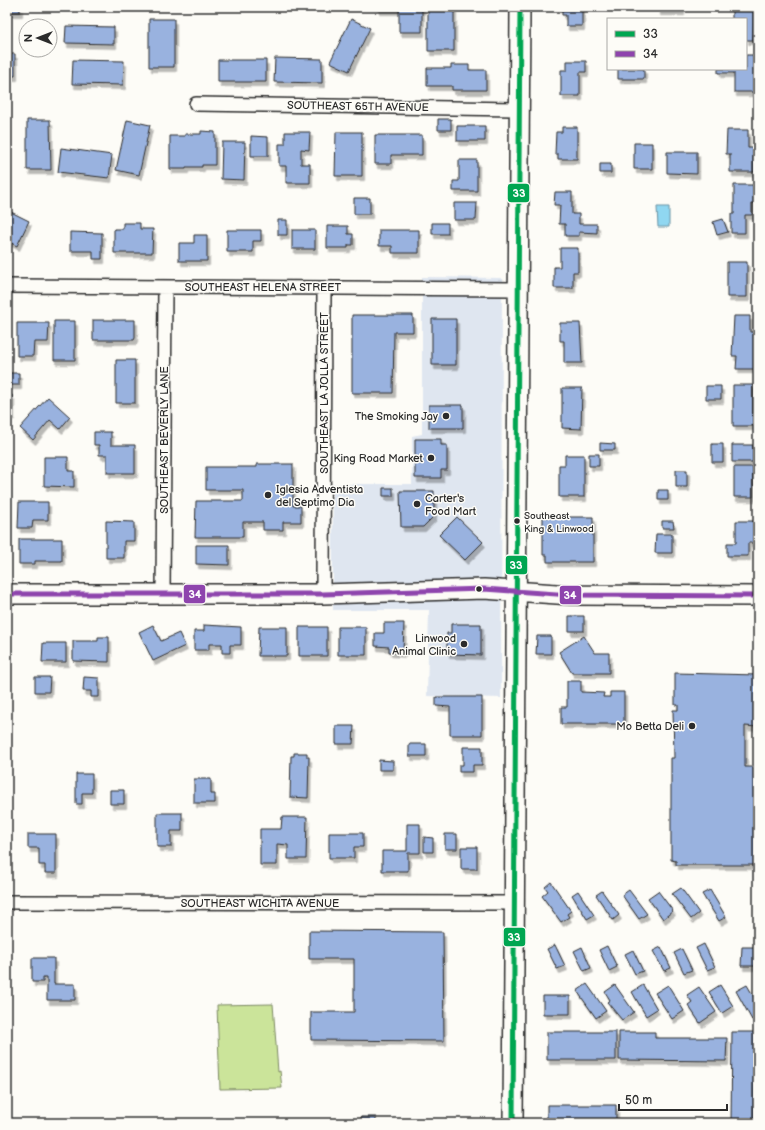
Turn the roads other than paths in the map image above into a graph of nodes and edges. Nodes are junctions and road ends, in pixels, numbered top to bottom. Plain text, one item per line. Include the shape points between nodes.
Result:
1 (520, 7) edge
2 (196, 104) dead end
3 (520, 109) junction
4 (7, 286) edge
5 (165, 287) junction
6 (324, 288) junction
7 (518, 288) junction
8 (516, 592) junction
9 (7, 594) edge
10 (163, 594) junction
11 (323, 594) junction
12 (758, 596) edge
13 (7, 902) edge
14 (514, 903) junction
15 (513, 1123) edge

1 - 3 main road
2 - 3 street, SOUTHEAST 65TH AVENUE
3 - 7 main road
4 - 5 street, SOUTHEAST HELENA STREET
5 - 6 street, SOUTHEAST HELENA STREET
5 - 10 street, SOUTHEAST BEVERLY LANE
6 - 7 street, SOUTHEAST HELENA STREET
6 - 11 street, SOUTHEAST LA JOLLA STREET
7 - 8 main road
8 - 11 main road via 484,590
8 - 12 main road via 571,595
8 - 14 main road
9 - 10 main road
10 - 11 main road
13 - 14 street, SOUTHEAST WICHITA AVENUE
14 - 15 main road

